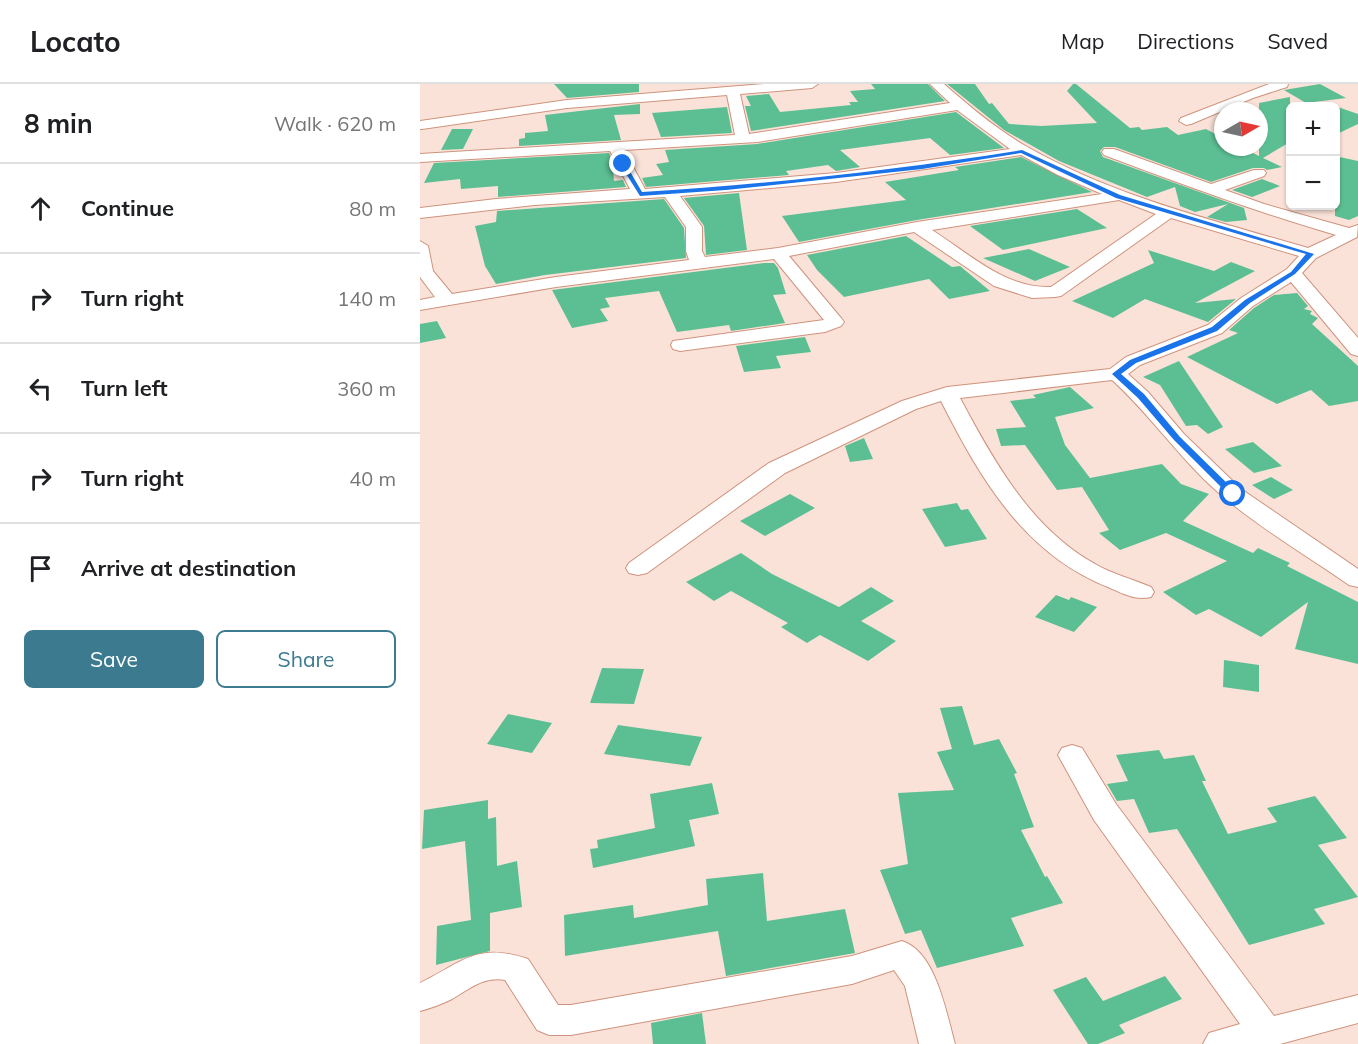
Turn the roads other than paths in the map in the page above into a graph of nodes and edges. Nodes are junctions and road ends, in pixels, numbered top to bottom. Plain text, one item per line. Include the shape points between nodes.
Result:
1 (812, 84) edge
2 (936, 84) edge
3 (1282, 84) edge
4 (733, 91) junction
5 (958, 106) junction
6 (1186, 121) dead end
7 (742, 139) junction
8 (424, 141) edge
9 (615, 146) junction
10 (1022, 151) junction
11 (1110, 152) dead end
12 (1259, 173) dead end
13 (1210, 190) junction
14 (670, 192) junction
15 (640, 194) junction
16 (1118, 196) junction
17 (1169, 212) junction
18 (420, 213) edge
19 (917, 228) junction
20 (1354, 232) edge
21 (420, 246) edge
22 (778, 253) junction
23 (1310, 254) junction
24 (699, 264) junction
25 (1293, 273) junction
26 (447, 300) junction
27 (420, 305) edge
28 (680, 345) dead end
29 (1358, 350) edge
30 (1116, 374) junction
31 (947, 393) junction
32 (638, 568) dead end
33 (1358, 580) edge
34 (1142, 592) dead end
35 (1072, 756) dead end
36 (420, 997) edge
37 (1358, 1009) edge
38 (1267, 1034) junction
39 (937, 1044) edge
40 (1221, 1044) edge

1 - 4 street
2 - 5 street
3 - 6 street
4 - 7 street
4 - 8 street via 567,104
5 - 7 street
5 - 10 street
7 - 9 street
8 - 9 street
9 - 15 street
10 - 14 street via 911,169
10 - 16 street
11 - 13 street
12 - 13 street
13 - 20 street
14 - 15 street
14 - 24 street via 693,227 693,251
15 - 18 street via 519,201
16 - 17 street
16 - 19 street
17 - 19 street via 1055,292 1032,293 1000,282
17 - 23 street
19 - 22 street
20 - 23 street
21 - 26 street via 425,272
22 - 24 street
22 - 28 street via 835,322
23 - 25 street
24 - 26 street
25 - 29 street
25 - 30 street via 1247,302 1215,329 1133,361
26 - 27 street
30 - 31 street
30 - 33 street via 1233,494
31 - 32 street via 909,405 777,468
31 - 34 street via 972,442 1012,503 1048,541 1085,568
35 - 38 street via 1105,812
36 - 39 street via 477,969 495,965 516,969 549,1020 571,1020 852,970 902,954 921,983
37 - 38 street
38 - 40 street

